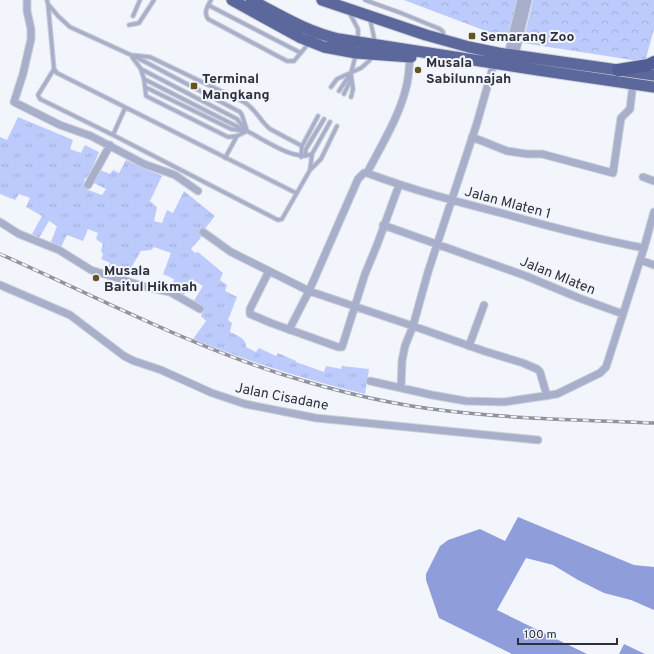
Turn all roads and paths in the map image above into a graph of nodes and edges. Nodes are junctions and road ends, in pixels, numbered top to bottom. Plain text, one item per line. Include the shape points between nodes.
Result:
1 (27, 0) edge
2 (140, 0) edge
3 (154, 0) edge
4 (211, 0) edge
5 (232, 0) edge
6 (251, 0) edge
7 (322, 0) edge
8 (365, 0) edge
9 (521, 0) edge
10 (528, 0) edge
11 (48, 2) edge
12 (208, 5) junction
13 (347, 8) junction
14 (133, 16) dead end
15 (370, 16) junction
16 (129, 25) dead end
17 (426, 35) junction
18 (444, 40) junction
19 (310, 42) junction
20 (357, 48) junction
21 (374, 50) junction
22 (421, 52) junction
23 (301, 53) junction
24 (131, 55) junction
25 (410, 57) junction
26 (502, 59) junction
27 (654, 62) edge
28 (54, 69) junction
29 (141, 69) junction
30 (618, 70) junction
31 (351, 73) junction
32 (654, 74) edge
33 (144, 79) junction
34 (351, 79) junction
35 (633, 83) junction
36 (145, 87) junction
37 (331, 87) dead end
38 (654, 87) edge
39 (339, 91) dead end
40 (344, 94) dead end
41 (351, 97) dead end
42 (125, 108) junction
43 (318, 116) dead end
44 (324, 119) dead end
45 (330, 122) dead end
46 (337, 126) dead end
47 (247, 131) junction
48 (113, 135) junction
49 (236, 136) junction
50 (472, 137) junction
51 (110, 145) junction
52 (302, 146) junction
53 (312, 154) junction
54 (301, 156) junction
55 (306, 156) junction
56 (225, 158) junction
57 (310, 170) junction
58 (367, 173) junction
59 (643, 177) dead end
60 (654, 181) edge
61 (88, 185) dead end
62 (399, 185) junction
63 (198, 191) dead end
64 (296, 193) junction
65 (452, 200) junction
66 (654, 212) edge
67 (0, 222) edge
68 (383, 225) junction
69 (203, 232) dead end
70 (437, 245) junction
71 (644, 248) junction
72 (640, 260) junction
73 (654, 265) edge
74 (269, 271) junction
75 (0, 285) edge
76 (309, 290) junction
77 (484, 305) dead end
78 (354, 307) junction
79 (200, 309) dead end
80 (623, 314) junction
81 (413, 326) junction
82 (289, 330) junction
83 (468, 346) junction
84 (370, 381) dead end
85 (401, 388) junction
86 (547, 396) junction
87 (538, 440) dead end

1 - 51 street via 31,38 14,102 60,125
2 - 14 lane
3 - 16 lane via 139,23
4 - 12 lane
5 - 19 highway
6 - 20 highway via 305,28
7 - 13 highway
8 - 18 lane via 440,29
9 - 26 street
10 - 26 street
11 - 24 lane via 70,27
11 - 28 lane
12 - 23 lane
12 - 23 lane via 208,19 288,61 294,61
13 - 15 highway
13 - 20 lane via 358,29
15 - 17 highway
15 - 21 lane via 374,32
17 - 18 highway
17 - 22 highway via 419,44
18 - 26 highway
19 - 20 highway via 332,49
19 - 23 lane
20 - 21 highway
20 - 31 lane
21 - 22 highway
21 - 25 highway
21 - 31 lane via 370,61
22 - 26 highway
24 - 29 lane
24 - 47 lane via 240,112
24 - 52 lane via 150,56 248,105 266,126
25 - 26 highway
25 - 58 street via 403,97
26 - 30 highway
26 - 35 highway via 522,73 538,70
26 - 50 street
27 - 30 highway
28 - 42 lane via 61,76
28 - 48 lane via 38,98
29 - 33 lane
29 - 47 lane via 237,119
30 - 32 highway
31 - 34 lane
31 - 37 lane via 337,79
31 - 39 lane
33 - 36 lane
33 - 47 lane
34 - 40 lane
34 - 41 lane
35 - 38 highway
35 - 50 street via 630,109 621,118 613,173 542,154 507,151
36 - 47 lane via 231,129
36 - 49 lane via 146,96 228,137
42 - 48 lane
42 - 56 lane
43 - 52 lane
44 - 55 lane via 306,149
45 - 53 lane
46 - 57 lane via 321,159
47 - 49 lane
47 - 54 lane via 292,155
48 - 64 lane via 278,220 282,219
49 - 56 lane
50 - 65 street
51 - 61 street
51 - 63 street via 144,164 175,175
52 - 54 lane
53 - 55 lane
53 - 57 lane
54 - 55 lane
56 - 64 lane
57 - 64 lane
58 - 62 street, Jalan Mlaten 1
58 - 76 street via 358,179
59 - 60 street
62 - 65 street, Jalan Mlaten 1
62 - 68 street
65 - 70 street
65 - 71 street, Jalan Mlaten 1 via 587,236
66 - 71 street
67 - 79 street via 19,234 59,250 91,270 170,292
68 - 70 street, Jalan Mlaten
68 - 78 street
69 - 74 street via 231,252
70 - 80 street, Jalan Mlaten
70 - 81 street
71 - 72 street
72 - 73 street
72 - 80 street
74 - 76 street
74 - 82 street via 249,311 250,314
75 - 87 street, Jalan Cisadane via 70,315 134,361 245,404 316,418
76 - 78 street
76 - 82 street
77 - 83 street
78 - 81 street
78 - 82 street via 342,347
80 - 86 street via 604,370 557,394
81 - 83 street
81 - 85 street via 402,361
83 - 86 street via 537,368
84 - 85 street
85 - 86 street via 476,402 504,402

